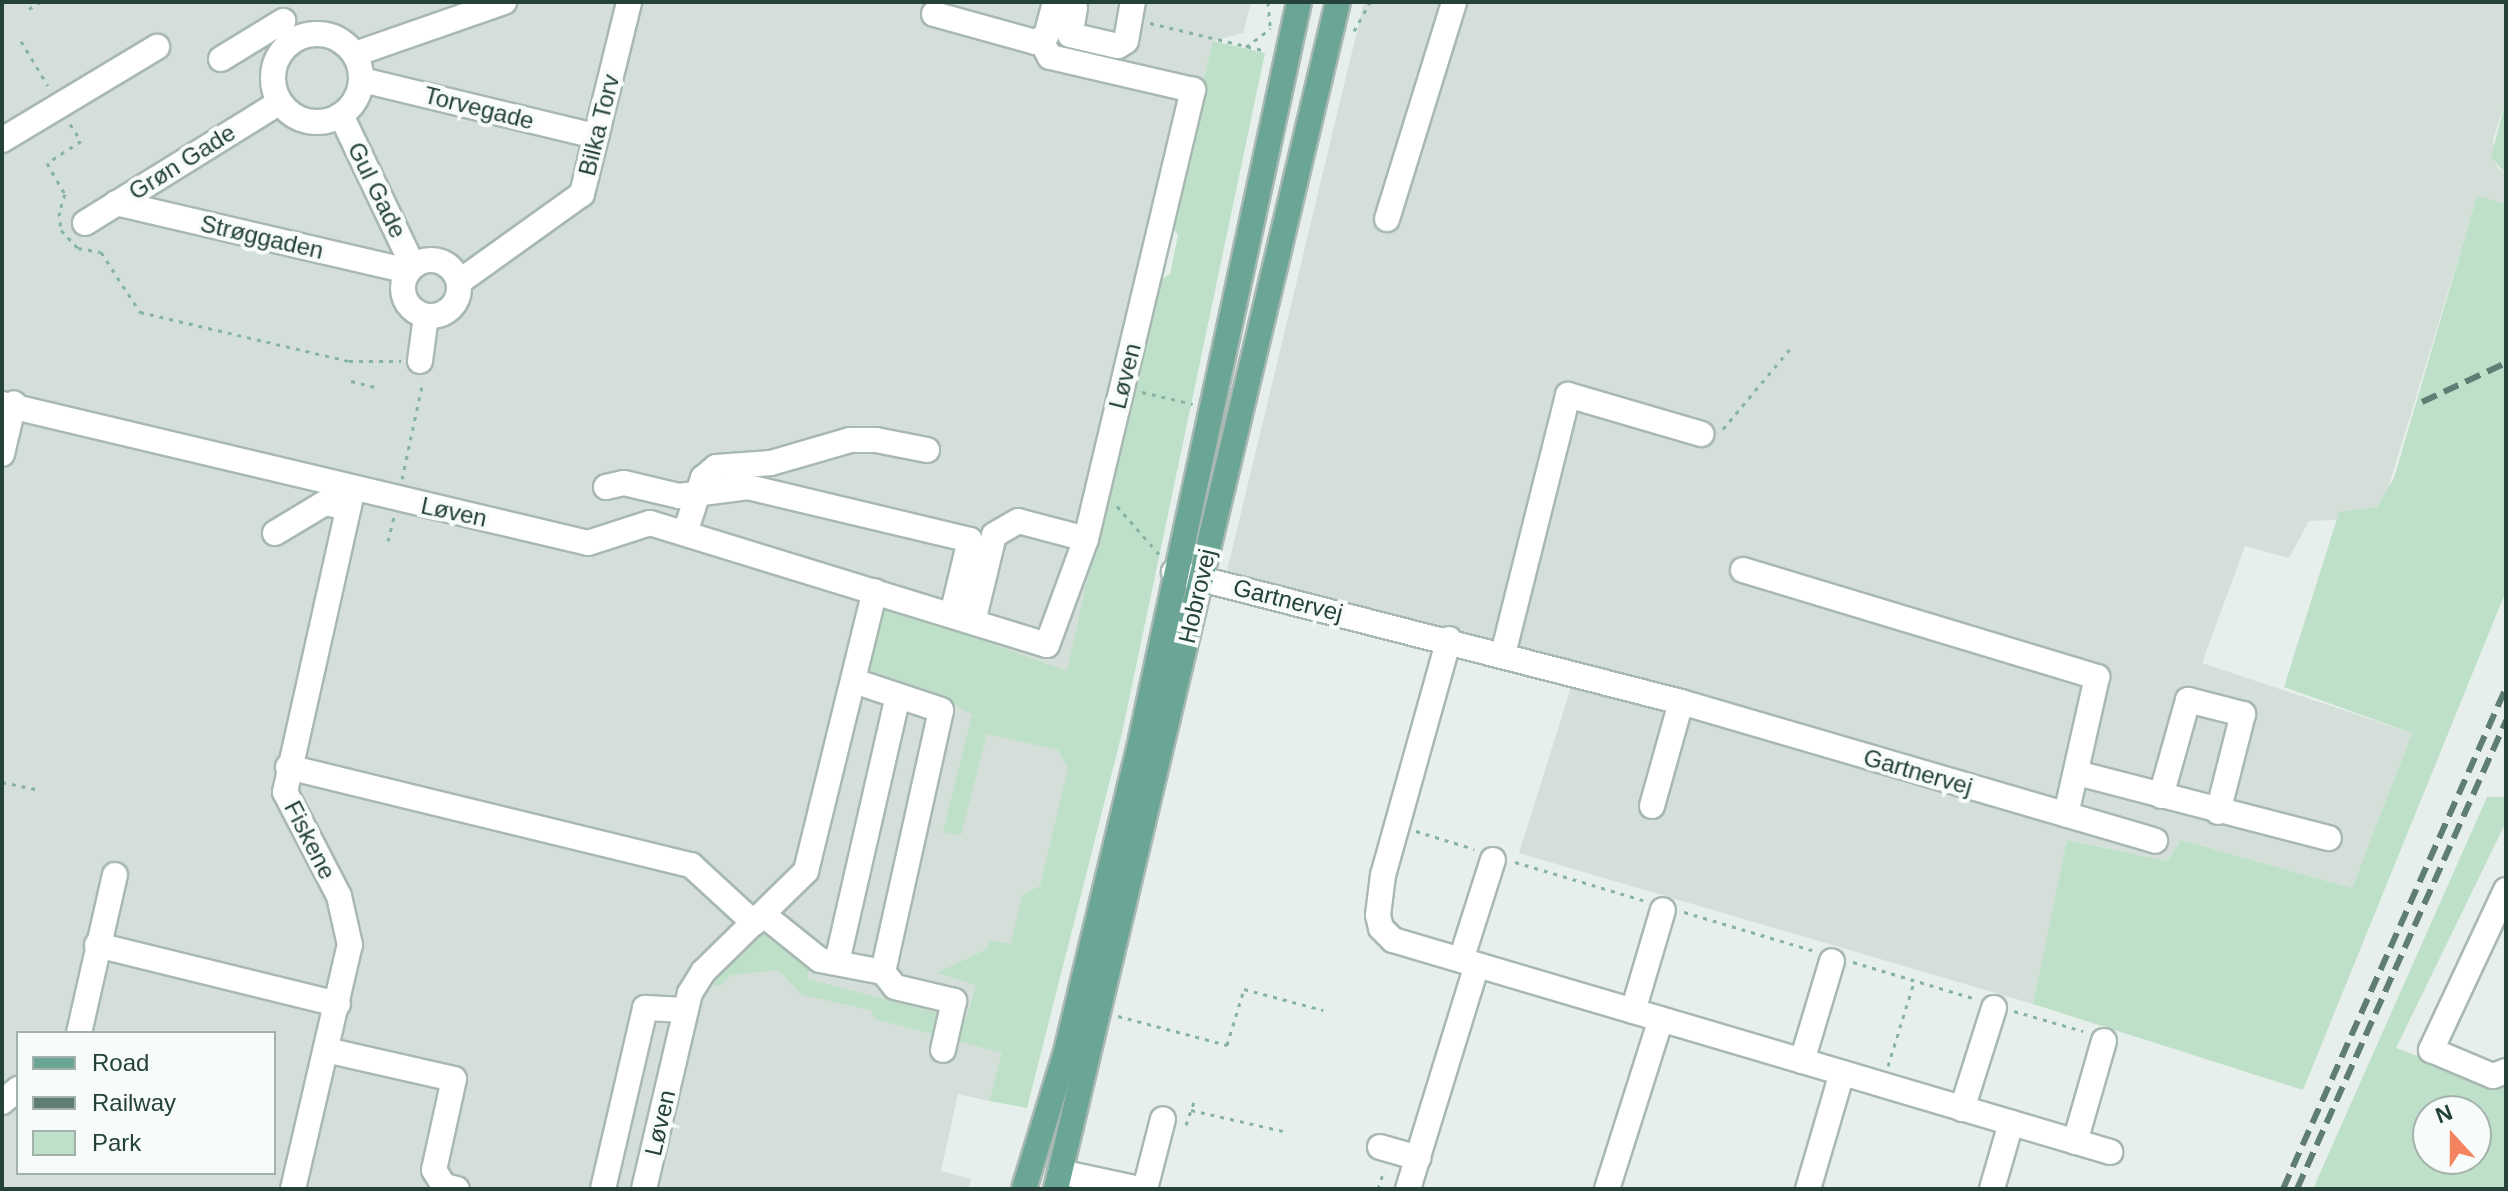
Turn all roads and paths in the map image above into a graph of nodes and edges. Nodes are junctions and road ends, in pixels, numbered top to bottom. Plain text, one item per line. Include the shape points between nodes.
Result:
1 (40, 2) edge
2 (504, 2) edge
3 (629, 2) edge
4 (1133, 2) edge
5 (1299, 2) edge
6 (1338, 2) edge
7 (1454, 2) edge
8 (1065, 5) edge
9 (29, 9) dead end
10 (934, 14) dead end
11 (283, 21) edge
12 (1271, 28) dead end
13 (1190, 33) dead end
14 (21, 41) dead end
15 (1041, 41) junction
16 (157, 47) dead end
17 (1246, 47) junction
18 (355, 54) junction
19 (1286, 57) junction
20 (221, 59) dead end
21 (362, 80) junction
22 (280, 102) junction
23 (60, 107) junction
24 (341, 115) junction
25 (596, 136) junction
26 (2, 140) edge
27 (116, 203) junction
28 (1387, 219) dead end
29 (85, 223) dead end
30 (411, 268) junction
31 (459, 282) junction
32 (426, 316) junction
33 (1790, 349) dead end
34 (420, 361) junction
35 (351, 381) dead end
36 (375, 387) dead end
37 (1122, 387) junction
38 (12, 404) edge
39 (1212, 409) junction
40 (1701, 434) joint
41 (927, 450) dead end
42 (2, 454) edge
43 (1098, 485) junction
44 (606, 487) dead end
45 (400, 488) dead end
46 (695, 495) junction
47 (350, 498) junction
48 (275, 533) dead end
49 (685, 533) junction
50 (1086, 539) junction
51 (1743, 570) dead end
52 (1174, 572) junction
53 (1201, 579) junction
54 (875, 591) junction
55 (963, 618) junction
56 (1449, 639) junction
57 (1503, 654) junction
58 (854, 681) junction
59 (898, 696) junction
60 (1681, 702) junction
61 (288, 767) junction
62 (2077, 773) junction
63 (2, 782) edge
64 (35, 789) dead end
65 (2161, 796) junction
66 (1652, 806) dead end
67 (2218, 812) junction
68 (2066, 815) junction
69 (1397, 825) junction
70 (2329, 838) dead end
71 (2155, 841) dead end
72 (1494, 857) junction
73 (115, 875) dead end
74 (2506, 890) edge
75 (1664, 908) junction
76 (759, 920) junction
77 (97, 945) junction
78 (1832, 958) junction
79 (837, 962) junction
80 (1469, 962) junction
81 (883, 972) junction
82 (1914, 981) junction
83 (338, 1004) junction
84 (1991, 1005) junction
85 (686, 1010) junction
86 (1323, 1010) dead end
87 (1099, 1011) junction
88 (1633, 1011) junction
89 (1661, 1019) junction
90 (79, 1031) edge
91 (2104, 1041) joint
92 (326, 1050) junction
93 (943, 1050) dead end
94 (1802, 1061) junction
95 (2506, 1071) edge
96 (1842, 1073) junction
97 (1883, 1085) junction
98 (1194, 1102) dead end
99 (1962, 1109) junction
100 (1191, 1110) junction
101 (1175, 1122) joint
102 (2011, 1123) junction
103 (1287, 1132) dead end
104 (2075, 1142) junction
105 (1380, 1147) dead end
106 (2110, 1152) dead end
107 (1418, 1158) junction
108 (1058, 1181) edge
109 (448, 1188) edge
110 (293, 1189) edge
111 (603, 1189) edge
112 (644, 1189) edge
113 (1024, 1189) edge
114 (1139, 1189) edge
115 (1145, 1189) edge
116 (1408, 1189) edge
117 (1607, 1189) edge
118 (1808, 1189) edge
119 (1992, 1189) edge

1 - 9 path
2 - 18 street
3 - 25 street, Bilka Torv
4 - 8 street via 1126,41 1118,46 1070,35
5 - 19 main road, Hobrovej
6 - 53 main road, Hobrovej
7 - 28 street
8 - 15 street
10 - 15 street
11 - 18 street via 307,35 334,37
11 - 20 street
11 - 22 street via 273,75
12 - 17 path
13 - 17 path
14 - 23 path
15 - 37 street, Løven via 1050,57 1193,90
16 - 23 street
17 - 19 path
18 - 21 street
19 - 39 main road, Hobrovej
21 - 24 street via 359,94
21 - 25 street, Torvegade
22 - 24 street via 301,119 328,121
22 - 27 street, Grøn Gade
23 - 26 street
23 - 34 path via 81,141 47,163 65,194 61,230 78,248 101,252 140,312 349,361
24 - 30 street, Gul Gade
25 - 31 street, Bilka Torv via 582,194
27 - 29 street, Grøn Gade
27 - 30 street, Strøggaden
30 - 31 street via 441,261
30 - 32 street via 405,299
31 - 32 street via 452,308
32 - 34 street
33 - 40 path via 1715,439
34 - 45 path via 424,375
35 - 36 path
37 - 39 path
37 - 43 street, Løven
38 - 42 street
38 - 47 street, Løven
39 - 52 main road, Hobrovej
40 - 57 street via 1568,395
41 - 46 street via 876,440 831,444 779,461 716,467
43 - 50 street, Løven
43 - 52 path
44 - 46 street via 624,483
46 - 49 street
46 - 55 street via 748,487 970,540
47 - 48 street via 325,503
47 - 49 street, Løven via 588,543 650,523
47 - 61 street, Fiskene
49 - 54 street, Løven
50 - 55 street via 1018,521 994,535
50 - 55 street, Løven via 1047,645
51 - 62 street via 2097,677
52 - 53 street, Gartnervej
52 - 113 main road, Hobrovej via 1141,739 1078,1003
53 - 56 street, Gartnervej
53 - 87 main road, Hobrovej
54 - 55 street, Løven
54 - 58 street, Løven
56 - 57 street, Gartnervej
56 - 69 street
57 - 60 street, Gartnervej
58 - 59 street
58 - 76 street, Løven via 806,871
59 - 79 street
59 - 81 street via 941,710
60 - 66 street
60 - 68 street, Gartnervej
61 - 76 street via 691,865
61 - 83 street, Fiskene via 285,792 292,811 339,896 346,920 350,945
62 - 65 street
62 - 68 street
63 - 64 path
65 - 67 street
65 - 67 street via 2188,700 2243,714
67 - 70 street
68 - 71 street, Gartnervej
69 - 72 path
69 - 80 street via 1383,875 1381,928 1393,940
72 - 75 path
72 - 80 street
73 - 77 street
74 - 95 street via 2431,1050 2493,1076
75 - 78 path
75 - 88 street
76 - 79 street via 820,960
76 - 85 street, Løven via 703,972
77 - 83 street
77 - 90 street
78 - 82 path
78 - 94 street
79 - 81 street
80 - 88 street
80 - 107 street
81 - 93 street via 895,987 954,1001
82 - 84 path
82 - 97 path
83 - 92 street, Fiskene
84 - 91 path
84 - 99 street
85 - 111 street, Løven via 645,1008
85 - 112 street, Løven
86 - 87 path via 1244,989 1227,1045
87 - 108 main road, Hobrovej
88 - 89 street
89 - 94 street
89 - 117 street
91 - 104 street
92 - 109 street via 454,1079 434,1170
92 - 110 street, Fiskene
94 - 96 street
96 - 97 street
96 - 118 street
97 - 99 street
98 - 100 path
99 - 102 street
100 - 101 path
100 - 103 path
101 - 115 street
102 - 104 street
102 - 119 street
104 - 106 street
105 - 107 street
107 - 116 street
108 - 114 street

